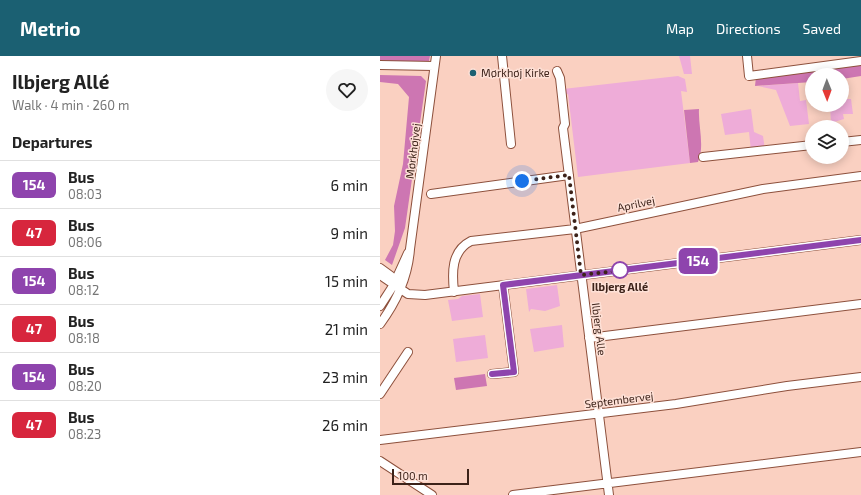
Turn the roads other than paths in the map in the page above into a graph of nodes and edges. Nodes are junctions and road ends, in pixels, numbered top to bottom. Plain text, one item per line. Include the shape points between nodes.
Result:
1 (436, 56) edge
2 (502, 56) edge
3 (747, 56) edge
4 (861, 61) edge
5 (380, 65) edge
6 (434, 66) junction
7 (557, 71) dead end
8 (861, 140) edge
9 (849, 141) edge
10 (511, 144) dead end
11 (805, 146) edge
12 (704, 157) dead end
13 (569, 175) junction
14 (861, 176) edge
15 (431, 194) dead end
16 (575, 229) junction
17 (861, 240) edge
18 (380, 268) edge
19 (581, 275) junction
20 (380, 276) edge
21 (503, 285) junction
22 (396, 286) junction
23 (454, 292) junction
24 (861, 304) edge
25 (380, 306) edge
26 (380, 324) edge
27 (589, 338) junction
28 (408, 352) dead end
29 (492, 374) dead end
30 (861, 377) edge
31 (380, 394) edge
32 (599, 414) junction
33 (380, 440) edge
34 (861, 452) edge
35 (380, 461) edge
36 (607, 483) junction
37 (432, 495) edge
38 (513, 495) edge
39 (609, 495) edge

1 - 6 street, Mørkhøjvej
2 - 10 street
3 - 4 street via 749,76
5 - 6 street
6 - 22 street, Mørkhøjvej via 409,265
7 - 13 street, Ilbjerg Alle via 561,88
8 - 9 street
11 - 12 street
13 - 15 street
13 - 16 street, Ilbjerg Alle
14 - 16 street, Aprilvej via 763,188
16 - 19 street, Ilbjerg Alle
16 - 23 street, Aprilvej via 471,241 457,254 453,265
17 - 19 street
18 - 22 street via 391,276
19 - 21 street
19 - 27 street, Ilbjerg Alle
20 - 22 street
21 - 23 street
21 - 29 street via 514,372
22 - 23 street via 410,294 418,295
22 - 25 street, Mørkhøjvej
22 - 26 street, Mørkhøjvej
24 - 27 street
27 - 32 street, Ilbjerg Alle
28 - 31 street
30 - 32 street, Septembervej
32 - 33 street, Septembervej
32 - 36 street, Ilbjerg Alle
34 - 36 street
35 - 37 street
36 - 38 street
36 - 39 street, Ilbjerg Alle

